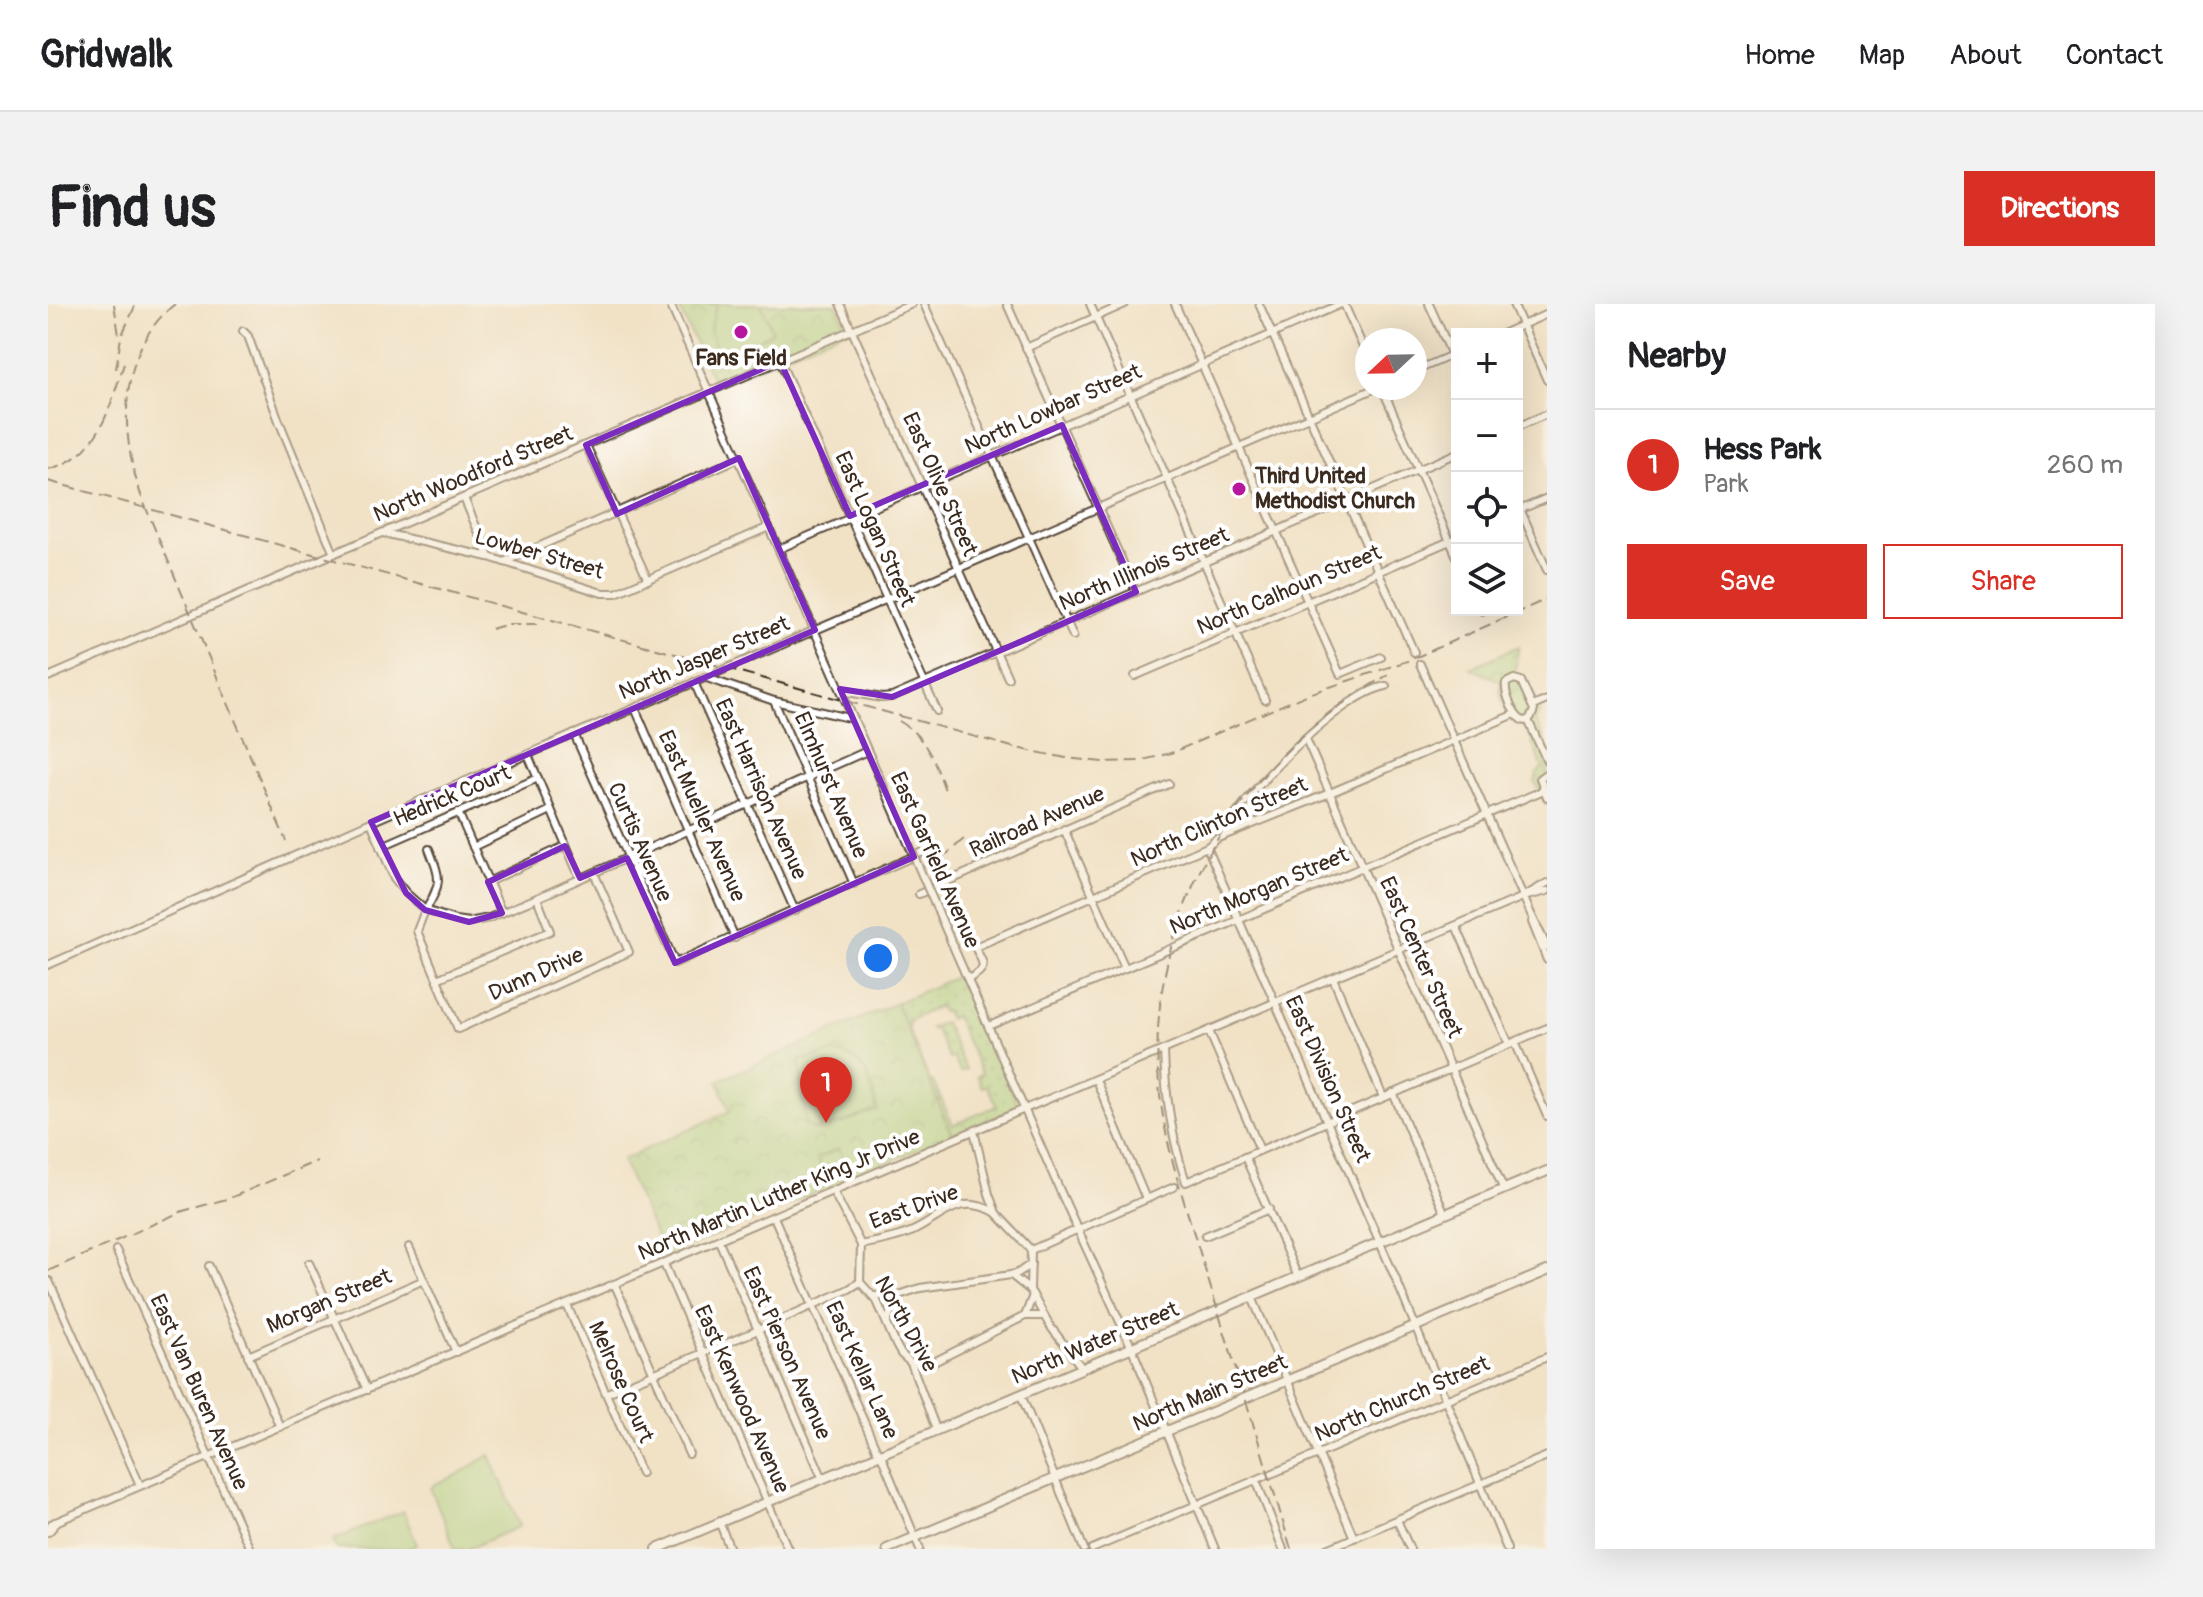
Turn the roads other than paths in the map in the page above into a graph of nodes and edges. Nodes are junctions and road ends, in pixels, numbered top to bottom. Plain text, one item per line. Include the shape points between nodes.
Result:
1 (670, 304) edge
2 (840, 304) edge
3 (912, 304) edge
4 (924, 304) edge
5 (1007, 304) edge
6 (1090, 304) edge
7 (1125, 304) edge
8 (1175, 304) edge
9 (1259, 304) edge
10 (1343, 304) edge
11 (1429, 304) edge
12 (1513, 304) edge
13 (1547, 314) edge
14 (1096, 317) junction
15 (1523, 325) junction
16 (1516, 328) edge
17 (852, 330) junction
18 (1355, 330) edge
19 (243, 331) dead end
20 (1273, 334) junction
21 (1451, 346) edge
22 (1026, 348) junction
23 (1451, 356) edge
24 (780, 361) junction
25 (1202, 364) junction
26 (1427, 366) edge
27 (1547, 380) edge
28 (710, 391) junction
29 (1131, 394) junction
30 (1355, 398) edge
31 (1385, 400) edge
32 (1547, 414) edge
33 (1309, 417) junction
34 (1523, 424) edge
35 (1062, 425) junction
36 (586, 445) junction
37 (1240, 448) junction
38 (992, 455) junction
39 (1451, 455) edge
40 (739, 458) junction
41 (1418, 469) junction
42 (1167, 478) junction
43 (921, 486) junction
44 (464, 498) junction
45 (1547, 498) edge
46 (1347, 501) junction
47 (1099, 508) junction
48 (1523, 508) edge
49 (617, 514) junction
50 (850, 516) junction
51 (1523, 519) edge
52 (769, 527) junction
53 (1277, 531) junction
54 (383, 533) junction
55 (1451, 535) edge
56 (1029, 539) junction
57 (1451, 540) edge
58 (779, 549) junction
59 (334, 554) junction
60 (489, 557) junction
61 (1205, 562) junction
62 (504, 563) junction
63 (958, 569) junction
64 (1547, 570) edge
65 (1378, 572) junction
66 (648, 580) junction
67 (1136, 592) junction
68 (887, 600) junction
69 (1309, 601) junction
70 (1066, 622) junction
71 (815, 630) junction
72 (1236, 632) junction
73 (1073, 636) dead end
74 (996, 652) junction
75 (1414, 652) dead end
76 (1381, 657) dead end
77 (1420, 664) dead end
78 (1135, 676) dead end
79 (48, 677) edge
80 (704, 677) junction
81 (1008, 678) dead end
82 (694, 682) junction
83 (925, 683) junction
84 (1386, 686) dead end
85 (842, 691) junction
86 (1265, 700) dead end
87 (1547, 700) edge
88 (774, 701) junction
89 (1533, 706) junction
90 (635, 708) junction
91 (937, 711) dead end
92 (1515, 714) junction
93 (854, 719) junction
94 (1528, 720) junction
95 (574, 734) junction
96 (1306, 739) junction
97 (1453, 740) junction
98 (867, 751) junction
99 (528, 755) junction
100 (1547, 761) edge
101 (1547, 773) edge
102 (538, 778) junction
103 (808, 778) junction
104 (1169, 784) dead end
105 (1330, 793) junction
106 (1545, 793) edge
107 (748, 803) junction
108 (551, 810) junction
109 (458, 812) junction
110 (1487, 814) junction
111 (371, 822) junction
112 (1064, 829) junction
113 (688, 831) junction
114 (1223, 836) junction
115 (565, 846) junction
116 (380, 847) junction
117 (473, 847) junction
118 (1207, 847) junction
119 (429, 849) dead end
120 (923, 852) dead end
121 (627, 858) junction
122 (1362, 868) junction
123 (594, 873) junction
124 (580, 878) junction
125 (488, 882) junction
126 (944, 882) junction
127 (1547, 883) edge
128 (854, 884) junction
129 (1547, 891) edge
130 (919, 894) dead end
131 (1094, 897) junction
132 (1523, 897) junction
133 (537, 898) junction
134 (426, 910) junction
135 (795, 911) junction
136 (502, 913) junction
137 (1531, 914) junction
138 (1238, 919) junction
139 (1456, 926) junction
140 (735, 938) junction
141 (975, 947) junction
142 (1547, 947) edge
143 (1399, 950) junction
144 (1547, 960) edge
145 (48, 965) edge
146 (1125, 968) junction
147 (1333, 978) junction
148 (437, 979) junction
149 (968, 979) junction
150 (1275, 1003) junction
151 (989, 1026) junction
152 (1547, 1028) edge
153 (1209, 1031) junction
154 (1512, 1043) junction
155 (1164, 1050) junction
156 (1451, 1068) junction
157 (1096, 1080) junction
158 (1393, 1093) junction
159 (1383, 1097) junction
160 (1025, 1110) junction
161 (1547, 1116) edge
162 (1327, 1122) junction
163 (974, 1131) junction
164 (1260, 1150) junction
165 (1245, 1157) junction
166 (1547, 1171) edge
167 (1174, 1187) dead end
168 (1504, 1190) junction
169 (833, 1191) junction
170 (989, 1194) junction
171 (1146, 1199) junction
172 (980, 1204) junction
173 (1269, 1209) junction
174 (996, 1213) junction
175 (1445, 1214) junction
176 (774, 1217) junction
177 (1079, 1229) junction
178 (1205, 1236) dead end
179 (719, 1241) junction
180 (1379, 1243) junction
181 (861, 1245) junction
182 (409, 1247) dead end
183 (116, 1250) dead end
184 (1031, 1250) junction
185 (309, 1263) dead end
186 (664, 1264) junction
187 (1031, 1264) junction
188 (209, 1266) dead end
189 (1547, 1271) edge
190 (1011, 1275) junction
191 (1298, 1277) junction
192 (424, 1280) junction
193 (49, 1281) edge
194 (860, 1282) junction
195 (615, 1285) junction
196 (1031, 1293) junction
197 (873, 1296) junction
198 (896, 1296) junction
199 (1252, 1297) junction
200 (567, 1305) junction
201 (813, 1306) junction
202 (1025, 1316) junction
203 (1043, 1316) junction
204 (334, 1318) junction
205 (887, 1325) junction
206 (1415, 1326) junction
207 (758, 1330) junction
208 (1131, 1346) junction
209 (456, 1352) junction
210 (702, 1354) junction
211 (248, 1356) junction
212 (1547, 1357) edge
213 (911, 1363) junction
214 (928, 1365) junction
215 (1082, 1368) junction
216 (654, 1373) junction
217 (1287, 1380) junction
218 (918, 1382) junction
219 (367, 1390) junction
220 (607, 1393) junction
221 (1021, 1395) junction
222 (1445, 1400) junction
223 (280, 1427) junction
224 (936, 1429) junction
225 (1166, 1432) junction
226 (689, 1454) dead end
227 (1318, 1454) junction
228 (881, 1455) junction
229 (208, 1456) junction
230 (1547, 1456) edge
231 (641, 1473) dead end
232 (1055, 1478) junction
233 (823, 1479) junction
234 (1256, 1480) junction
235 (1480, 1484) junction
236 (140, 1485) junction
237 (768, 1503) junction
238 (1196, 1504) junction
239 (1397, 1520) junction
240 (720, 1524) junction
241 (50, 1525) edge
242 (915, 1537) junction
243 (1354, 1538) junction
244 (674, 1546) edge
245 (250, 1549) edge
246 (657, 1549) edge
247 (730, 1549) edge
248 (788, 1549) edge
249 (887, 1549) edge
250 (920, 1549) edge
251 (1084, 1549) edge
252 (1092, 1549) edge
253 (1215, 1549) edge
254 (1283, 1549) edge
255 (1327, 1549) edge
256 (1410, 1549) edge
257 (1507, 1549) edge

1 - 28 street, East Garfield Avenue
2 - 17 street, East Olive Street
3 - 17 street, North Woodford Street
4 - 38 street
5 - 22 street
6 - 14 street
7 - 14 street
8 - 25 street
9 - 20 street
10 - 18 street
10 - 20 street, North Lowbar Street
11 - 21 street
12 - 15 street
13 - 15 street
14 - 22 street
14 - 29 street
15 - 16 street
15 - 27 street
17 - 24 street, North Woodford Street
17 - 43 street, East Olive Street
19 - 59 street
20 - 25 street, North Lowbar Street
20 - 33 street
22 - 35 street
23 - 26 street
24 - 28 street, North Woodford Street
24 - 50 street, East Logan Street
25 - 29 street, North Lowbar Street
25 - 37 street
28 - 36 street, North Woodford Street
28 - 40 street, East Garfield Avenue
29 - 35 street, North Lowbar Street
29 - 42 street
30 - 33 street, North Jasper Street
31 - 41 street
32 - 34 street
33 - 37 street, North Jasper Street
33 - 46 street
35 - 38 street, North Lowbar Street
35 - 47 street
36 - 44 street, North Woodford Street
36 - 49 street
37 - 42 street, North Jasper Street
37 - 53 street
38 - 43 street, North Lowbar Street
38 - 56 street
39 - 41 street, North Illinois Street
40 - 49 street
40 - 52 street, East Garfield Avenue
41 - 46 street, North Illinois Street
41 - 55 street
42 - 47 street, North Jasper Street
42 - 61 street
43 - 50 street, North Lowbar Street
43 - 63 street, East Olive Street
44 - 54 street, North Woodford Street
44 - 60 street
45 - 48 street
46 - 53 street, North Illinois Street
46 - 65 street
47 - 56 street, North Jasper Street
47 - 67 street
49 - 62 street
49 - 66 street
50 - 58 street, North Lowbar Street
50 - 68 street, East Logan Street
51 - 64 street
52 - 58 street, East Garfield Avenue
52 - 66 street, Lowber Street
53 - 61 street, North Illinois Street
53 - 69 street
54 - 59 street, North Woodford Street
54 - 60 street, Lowber Street
56 - 63 street, North Jasper Street
56 - 70 street
57 - 65 street, North Calhoun Street
58 - 71 street, East Garfield Avenue
59 - 79 street, North Woodford Street
60 - 62 street, Lowber Street
61 - 67 street, North Illinois Street
61 - 72 street
62 - 66 street, Lowber Street via 602,593
63 - 68 street, North Jasper Street
63 - 74 street, East Olive Street
65 - 69 street, North Calhoun Street
65 - 75 street
67 - 70 street, North Illinois Street
68 - 71 street, North Jasper Street
68 - 83 street, East Logan Street
69 - 72 street, North Calhoun Street
69 - 76 street via 1340,674
70 - 73 street
70 - 74 street, North Illinois Street
71 - 80 street, North Jasper Street
71 - 85 street, East Garfield Avenue
72 - 78 street, North Calhoun Street
72 - 86 street
74 - 81 street, East Olive Street
74 - 83 street, North Illinois Street
77 - 97 street
80 - 82 street, North Jasper Street
80 - 88 street
82 - 90 street, North Jasper Street
82 - 107 street, East Harrison Avenue
83 - 85 street, North Illinois Street via 882,698
83 - 91 street, East Logan Street
84 - 96 street via 1356,700
85 - 93 street, East Garfield Avenue
87 - 89 street
88 - 93 street
88 - 103 street, Elmhurst Avenue
89 - 92 street via 1521,681 1510,680 1504,689
89 - 94 street
90 - 95 street, North Jasper Street
90 - 113 street, East Mueller Avenue
92 - 94 street
92 - 97 street, North Clinton Street
93 - 98 street, East Garfield Avenue
94 - 100 street
95 - 99 street, North Jasper Street
95 - 121 street, Curtis Avenue
96 - 105 street, East Center Street
96 - 114 street via 1252,793
97 - 105 street, North Clinton Street
97 - 110 street
98 - 103 street
98 - 149 street, East Garfield Avenue, bridge
99 - 102 street
99 - 111 street, North Jasper Street
101 - 106 street via 1540,778
102 - 108 street
102 - 109 street, Hedrick Court
103 - 107 street
103 - 128 street, Elmhurst Avenue
104 - 112 street, Railroad Avenue
105 - 114 street, North Clinton Street
105 - 122 street, East Center Street
106 - 110 street, North Morgan Street
107 - 113 street
107 - 135 street, East Harrison Avenue
108 - 115 street
108 - 117 street
109 - 116 street, Hedrick Court
109 - 117 street
110 - 122 street, North Morgan Street
110 - 132 street
111 - 116 street
111 - 145 street, North Jasper Street
112 - 126 street, Railroad Avenue
112 - 131 street
113 - 121 street
113 - 140 street, East Mueller Avenue
114 - 118 street, North Clinton Street
115 - 124 street
115 - 125 street
116 - 134 street via 394,878
117 - 125 street
118 - 131 street, North Clinton Street
118 - 138 street, East Division Street
119 - 134 street via 439,879
120 - 128 street
121 - 123 street
121 - 140 street, Curtis Avenue via 675,963
122 - 138 street, North Morgan Street
122 - 143 street, East Center Street
123 - 124 street
123 - 148 street, Dunn Drive via 629,952 458,1029
124 - 133 street
125 - 136 street
126 - 130 street, Railroad Avenue
126 - 141 street
127 - 132 street, North Martin Luther King Jr Drive
128 - 135 street
129 - 132 street, North Martin Luther King Jr Drive
131 - 141 street, North Clinton Street
131 - 146 street
132 - 137 street
132 - 139 street, North Martin Luther King Jr Drive
133 - 136 street
133 - 148 street via 550,931
134 - 136 street via 469,922
134 - 148 street via 417,931
135 - 140 street
137 - 142 street
137 - 144 street
138 - 146 street, North Morgan Street
138 - 150 street, East Division Street
139 - 143 street, North Martin Luther King Jr Drive
139 - 154 street
141 - 149 street via 983,966
143 - 147 street, North Martin Luther King Jr Drive
143 - 156 street, East Center Street
146 - 151 street, North Morgan Street
147 - 150 street, North Martin Luther King Jr Drive
147 - 159 street
149 - 151 street, East Garfield Avenue
150 - 153 street, North Martin Luther King Jr Drive
150 - 162 street, East Division Street
151 - 160 street, East Garfield Avenue
152 - 154 street
153 - 155 street, North Martin Luther King Jr Drive
153 - 164 street
154 - 156 street
154 - 161 street
155 - 157 street, North Martin Luther King Jr Drive
155 - 165 street via 1169,1116 1186,1182
156 - 158 street
156 - 168 street, East Center Street
157 - 160 street, North Martin Luther King Jr Drive
157 - 171 street
158 - 159 street
158 - 175 street
159 - 162 street
160 - 163 street, North Martin Luther King Jr Drive
160 - 177 street, East Garfield Avenue
162 - 164 street
162 - 180 street, East Division Street
163 - 169 street, North Martin Luther King Jr Drive
163 - 170 street
164 - 165 street
165 - 173 street
166 - 168 main road, North Water Street
167 - 171 street
168 - 175 main road, North Water Street
169 - 176 street, North Martin Luther King Jr Drive
169 - 181 street, North Drive
170 - 172 street, East Drive
170 - 174 street
171 - 177 street
172 - 174 street, East Drive
172 - 181 street, East Drive via 949,1209 917,1230
173 - 178 street
173 - 191 street
174 - 184 street
175 - 180 main road, North Water Street
176 - 179 street, North Martin Luther King Jr Drive
176 - 201 street, East Kellar Lane
177 - 184 street
177 - 208 street, East Garfield Avenue
179 - 186 street, North Martin Luther King Jr Drive
179 - 207 street, East Pierson Avenue
180 - 191 main road, North Water Street
180 - 206 street, East Division Street
181 - 194 street, North Drive
182 - 192 street
183 - 229 street, East Van Buren Avenue
184 - 187 street
185 - 204 street
186 - 195 street, North Martin Luther King Jr Drive
186 - 210 street, East Kenwood Avenue
187 - 190 street
187 - 196 street
188 - 211 street
189 - 206 main road, North Main Street
190 - 196 street
190 - 198 street
191 - 199 main road, North Water Street
192 - 204 street, Morgan Street
192 - 209 street
193 - 236 street
194 - 197 street, North Drive
194 - 201 street
195 - 200 street, North Martin Luther King Jr Drive
195 - 216 street
196 - 202 street
196 - 203 street
197 - 198 street
197 - 205 street, North Drive
198 - 205 street
199 - 208 main road, North Water Street
199 - 217 street
200 - 209 street, North Martin Luther King Jr Drive
200 - 220 street, Melrose Court
201 - 207 street
201 - 228 street, East Kellar Lane
202 - 203 street
202 - 214 street
203 - 215 street
204 - 211 street, Morgan Street
204 - 219 street
205 - 213 street, North Drive
206 - 217 main road, North Main Street
206 - 222 street, East Division Street
207 - 210 street
207 - 233 street, East Pierson Avenue
208 - 215 main road, North Water Street
208 - 225 street, East Garfield Avenue
209 - 219 street, North Martin Luther King Jr Drive
210 - 216 street
210 - 237 street, East Kenwood Avenue
211 - 223 street
212 - 222 street, North Church Street
213 - 214 street
213 - 218 street, North Drive
214 - 218 street
215 - 221 main road, North Water Street
216 - 220 street
216 - 226 street
217 - 225 main road, North Main Street
217 - 227 street
218 - 224 street, North Drive
219 - 223 street, North Martin Luther King Jr Drive
220 - 231 street, Melrose Court
221 - 224 main road, North Water Street
221 - 232 street
222 - 227 street, North Church Street
222 - 235 street, East Division Street
223 - 229 street, North Martin Luther King Jr Drive
224 - 228 main road, North Water Street
225 - 232 main road, North Main Street
225 - 238 street, East Garfield Avenue
227 - 234 street, North Church Street
227 - 243 street
228 - 233 main road, North Water Street
228 - 242 street, East Kellar Lane
229 - 236 street, North Martin Luther King Jr Drive
229 - 245 street, East Van Buren Avenue
230 - 235 street
232 - 242 main road, North Main Street
232 - 251 street
233 - 237 main road, North Water Street
234 - 238 street, North Church Street
234 - 254 street
235 - 239 street
235 - 257 street, East Division Street
236 - 241 street, North Martin Luther King Jr Drive
237 - 240 main road, North Water Street
237 - 248 street, East Kenwood Avenue
238 - 252 street, North Church Street
238 - 253 street, East Garfield Avenue
239 - 243 street
239 - 256 street
240 - 244 main road, North Water Street
240 - 247 street
242 - 249 main road, North Main Street
242 - 250 street, East Kellar Lane
243 - 255 street
244 - 246 main road, North Water Street

